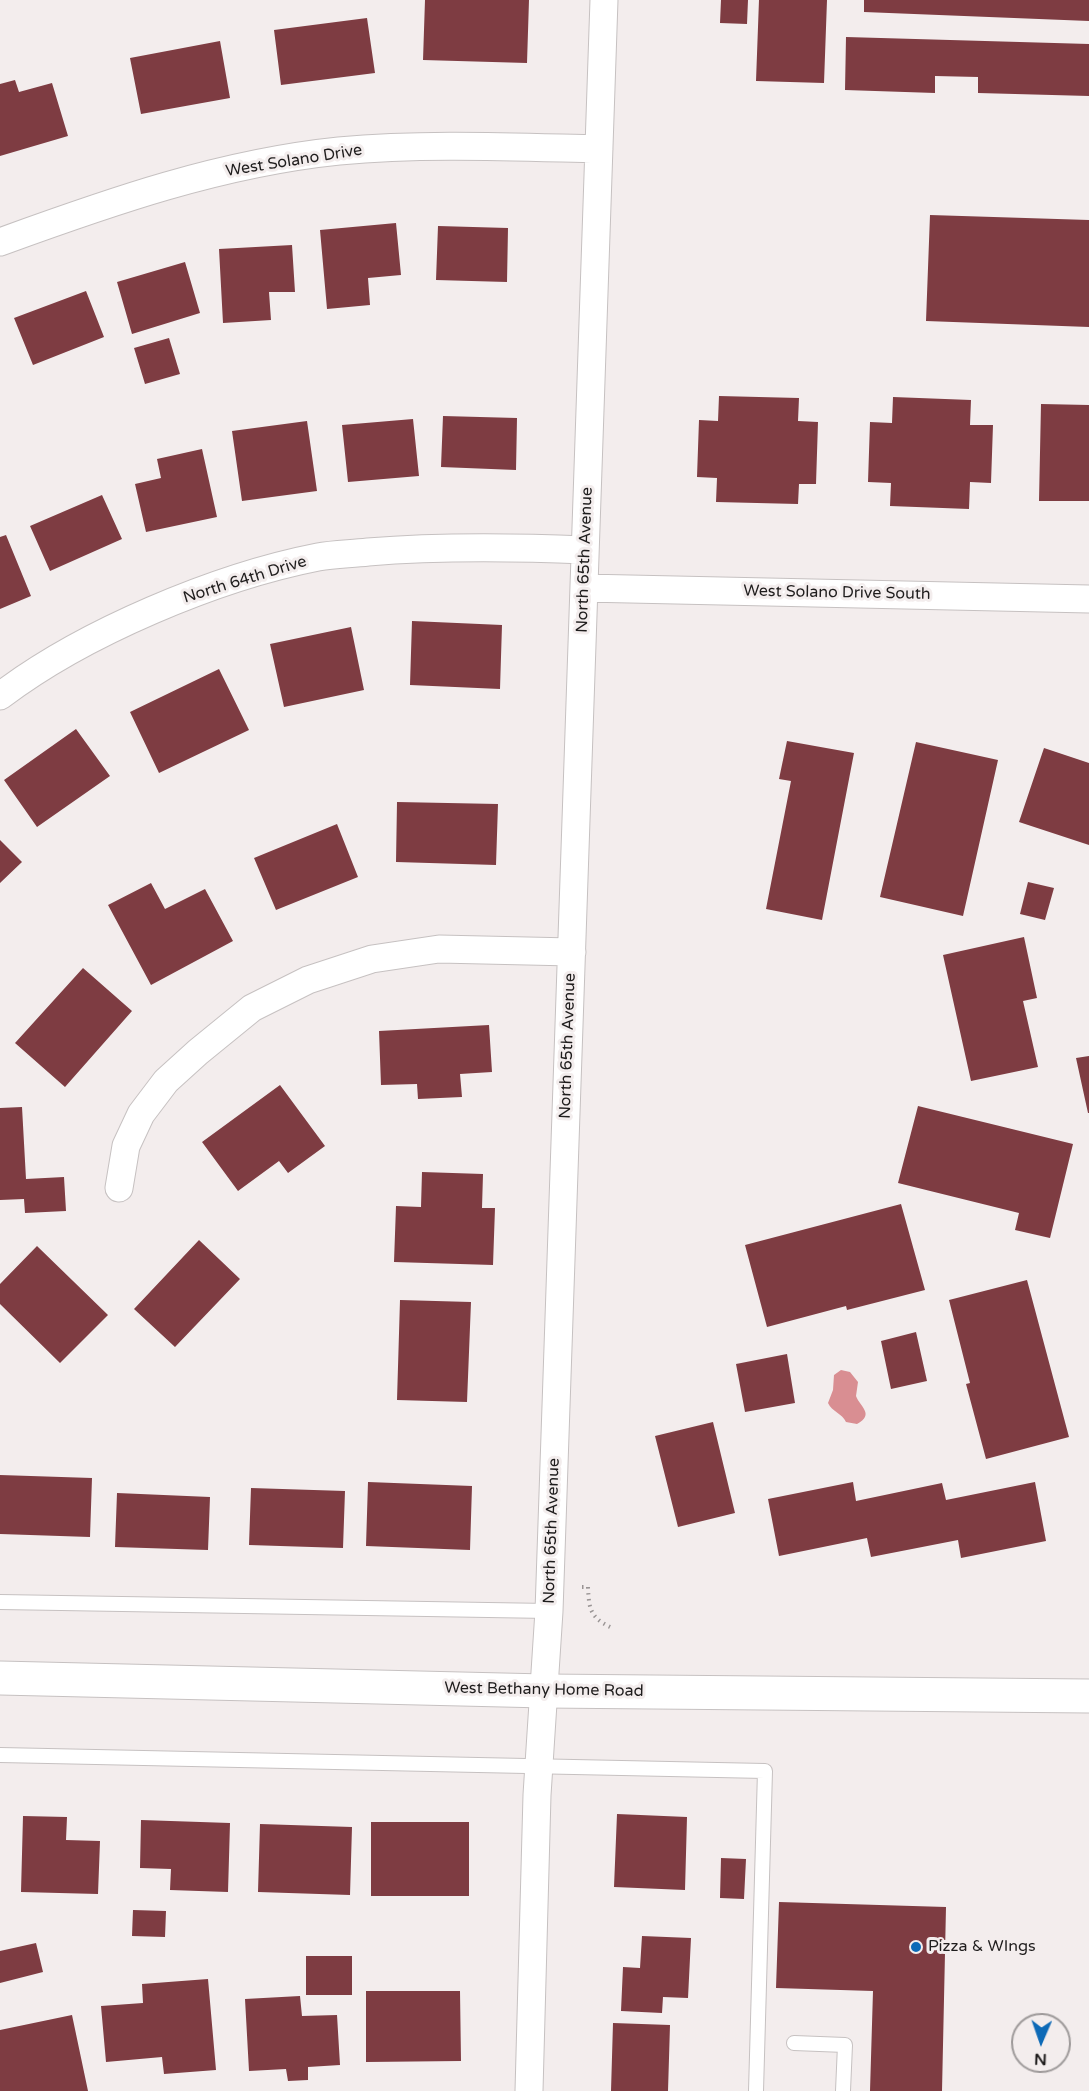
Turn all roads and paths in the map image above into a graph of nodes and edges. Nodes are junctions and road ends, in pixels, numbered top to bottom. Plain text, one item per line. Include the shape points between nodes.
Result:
1 (604, 0) edge
2 (598, 149) junction
3 (0, 242) edge
4 (585, 550) junction
5 (584, 588) junction
6 (1089, 598) edge
7 (0, 696) edge
8 (572, 952) junction
9 (119, 1188) dead end
10 (0, 1602) edge
11 (549, 1611) junction
12 (0, 1678) edge
13 (545, 1691) junction
14 (1089, 1696) edge
15 (0, 1755) edge
16 (539, 1766) junction
17 (794, 2043) dead end
18 (529, 2091) edge
19 (756, 2091) edge
20 (843, 2091) edge

1 - 2 street, North 65th Avenue
2 - 3 street, West Solano Drive via 412,146 291,158 184,179
2 - 4 street, North 65th Avenue
4 - 5 street, North 65th Avenue
4 - 7 street, North 64th Drive via 488,547 319,557 247,575 164,605 90,640
5 - 6 street, West Solano Drive South
5 - 8 street, North 65th Avenue
8 - 9 street via 439,949 372,958 308,980 252,1008 166,1081 141,1114 126,1146
8 - 11 street, North 65th Avenue
10 - 11 lane
11 - 13 street, North 65th Avenue
12 - 13 main road, West Bethany Home Road
13 - 14 main road, West Bethany Home Road
13 - 16 street, North 65th Avenue
15 - 16 lane
16 - 18 street, North 65th Avenue
16 - 19 lane via 765,1771
17 - 20 lane via 845,2045

